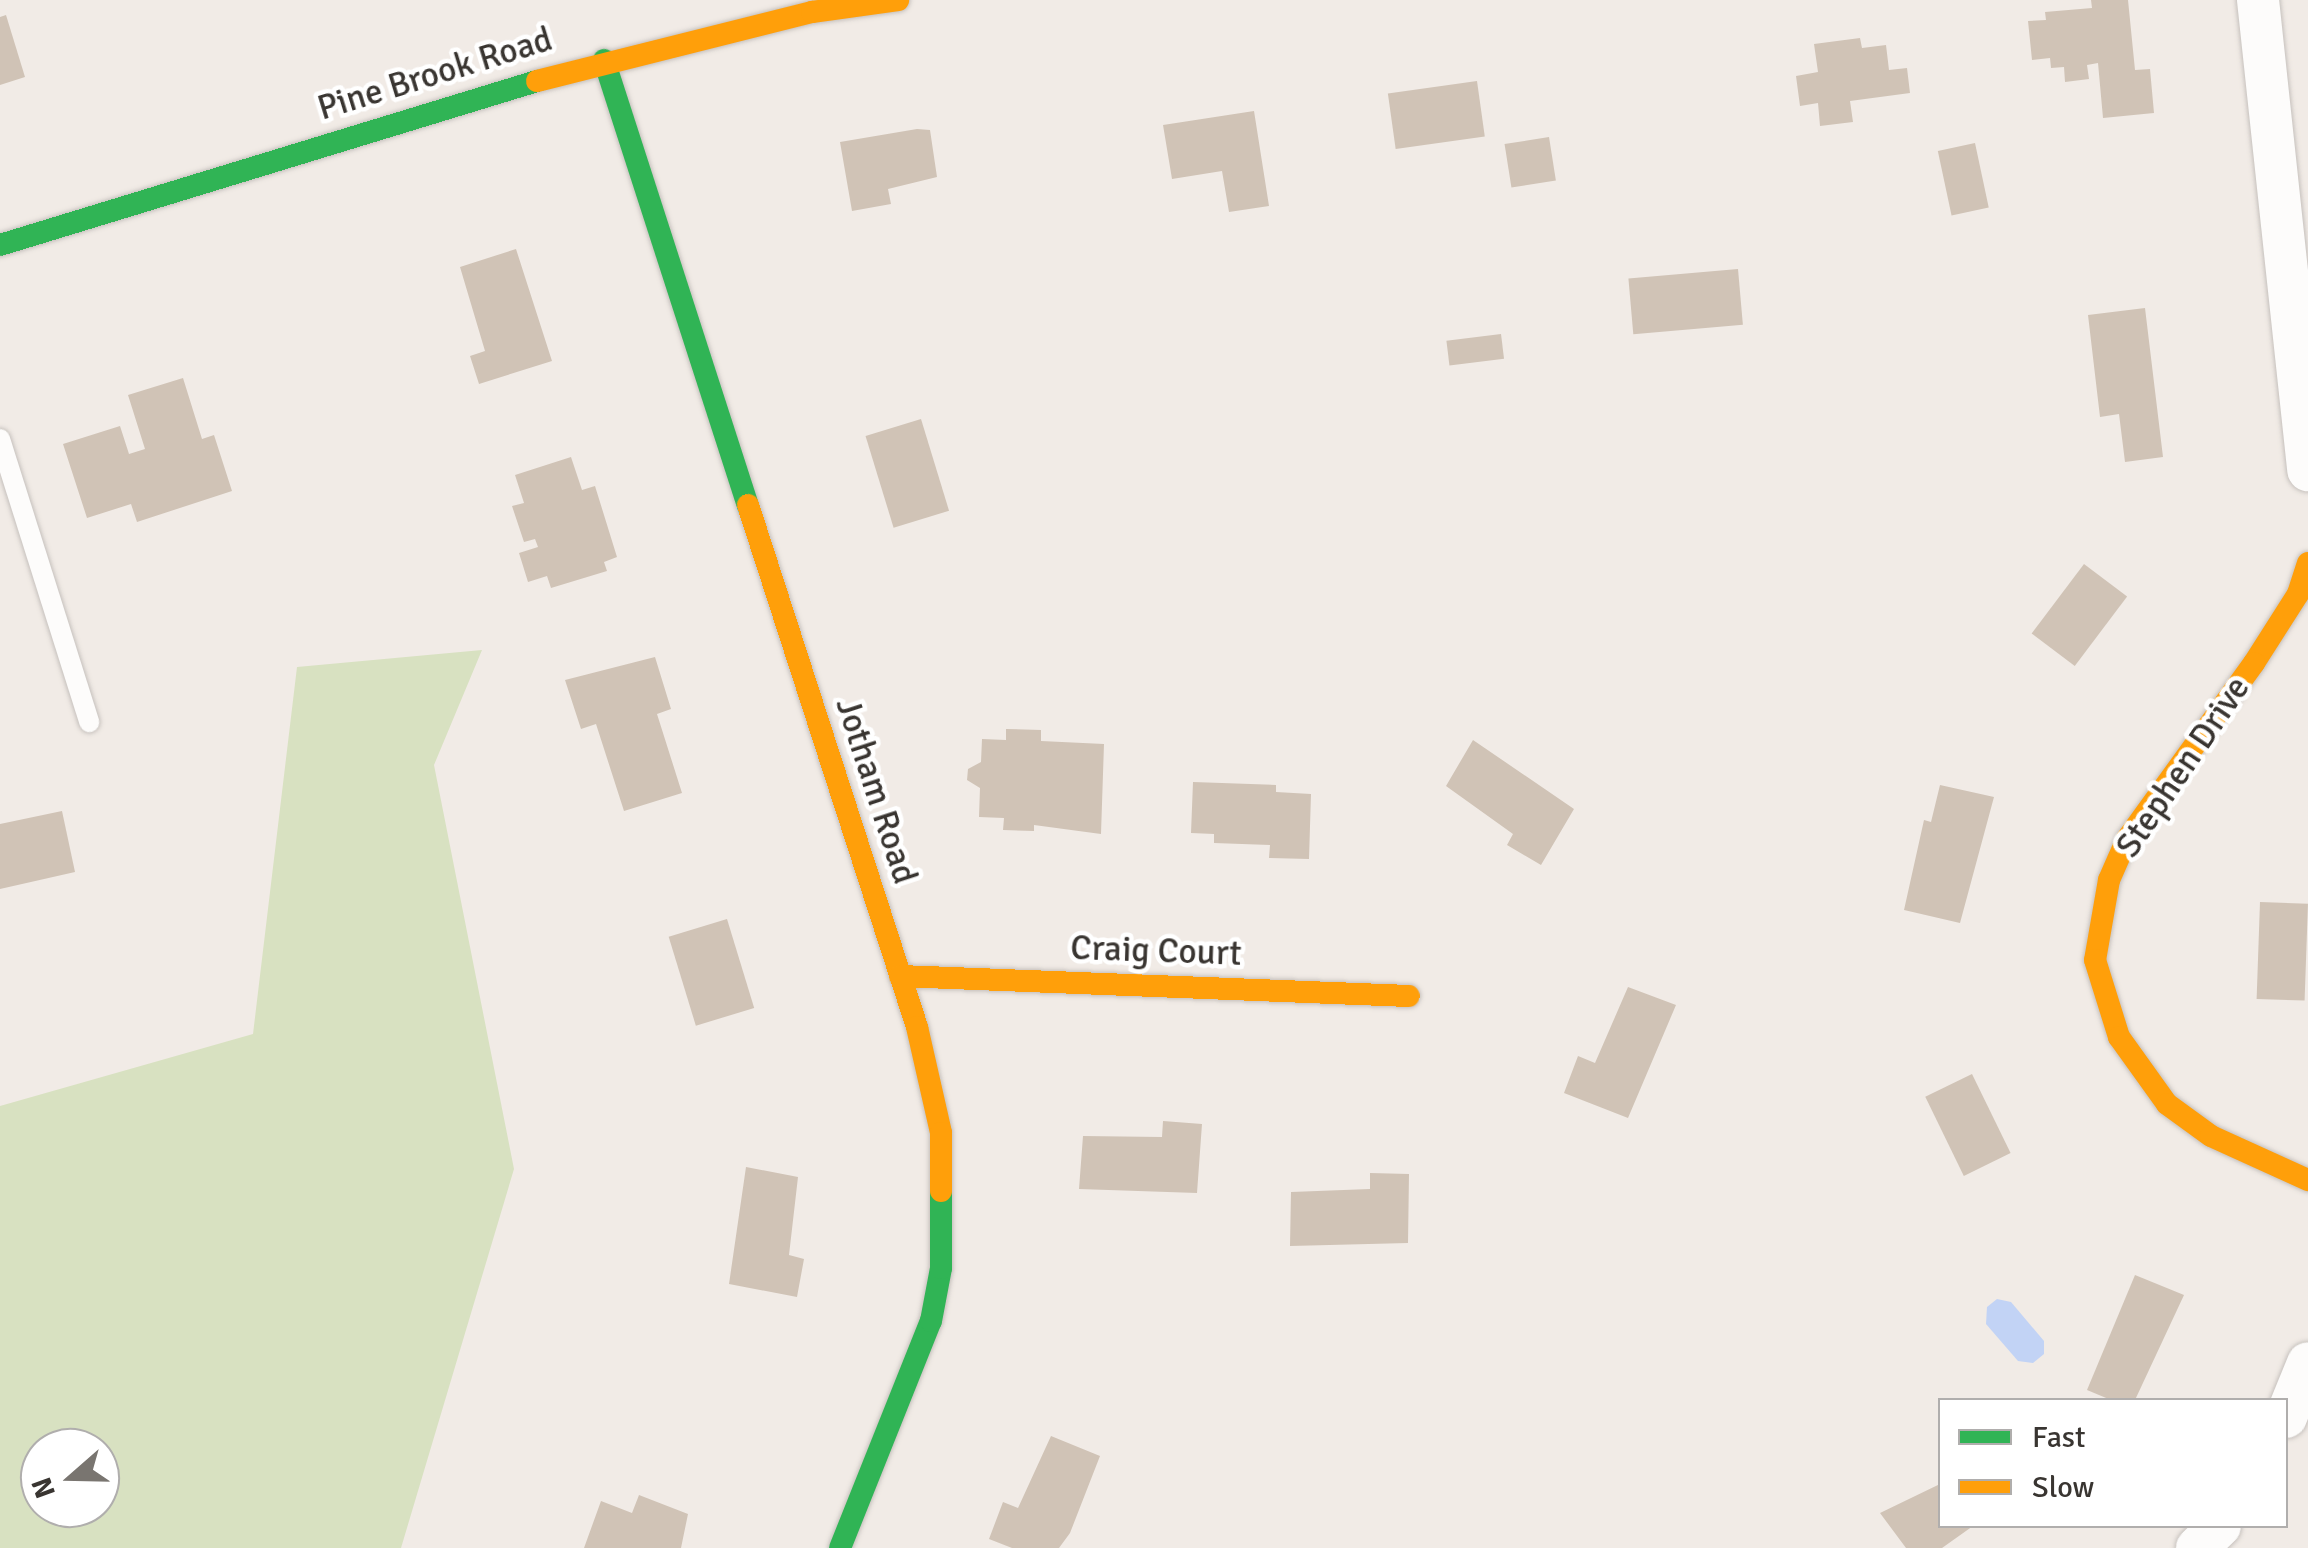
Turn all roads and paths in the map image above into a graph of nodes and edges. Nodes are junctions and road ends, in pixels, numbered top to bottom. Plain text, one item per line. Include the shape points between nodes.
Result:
1 (898, 0) edge
2 (2258, 0) edge
3 (604, 60) junction
4 (0, 244) edge
5 (0, 439) edge
6 (2308, 470) edge
7 (2308, 563) edge
8 (90, 722) dead end
9 (900, 976) junction
10 (1409, 996) dead end
11 (2308, 1180) edge
12 (2308, 1363) edge
13 (2288, 1412) edge
14 (2218, 1528) edge
15 (840, 1548) edge
16 (2196, 1548) edge

1 - 3 street, Pine Brook Road via 812,12
2 - 6 street
3 - 4 street, Pine Brook Road
3 - 9 street, Jotham Road
5 - 8 lane
7 - 11 street, Stephen Drive via 2298,594 2254,663 2126,839 2109,880 2095,960 2119,1038 2168,1104 2211,1136
9 - 10 street, Craig Court
9 - 15 street, Jotham Road via 941,1133 942,1268 930,1322
12 - 13 street
14 - 16 street

